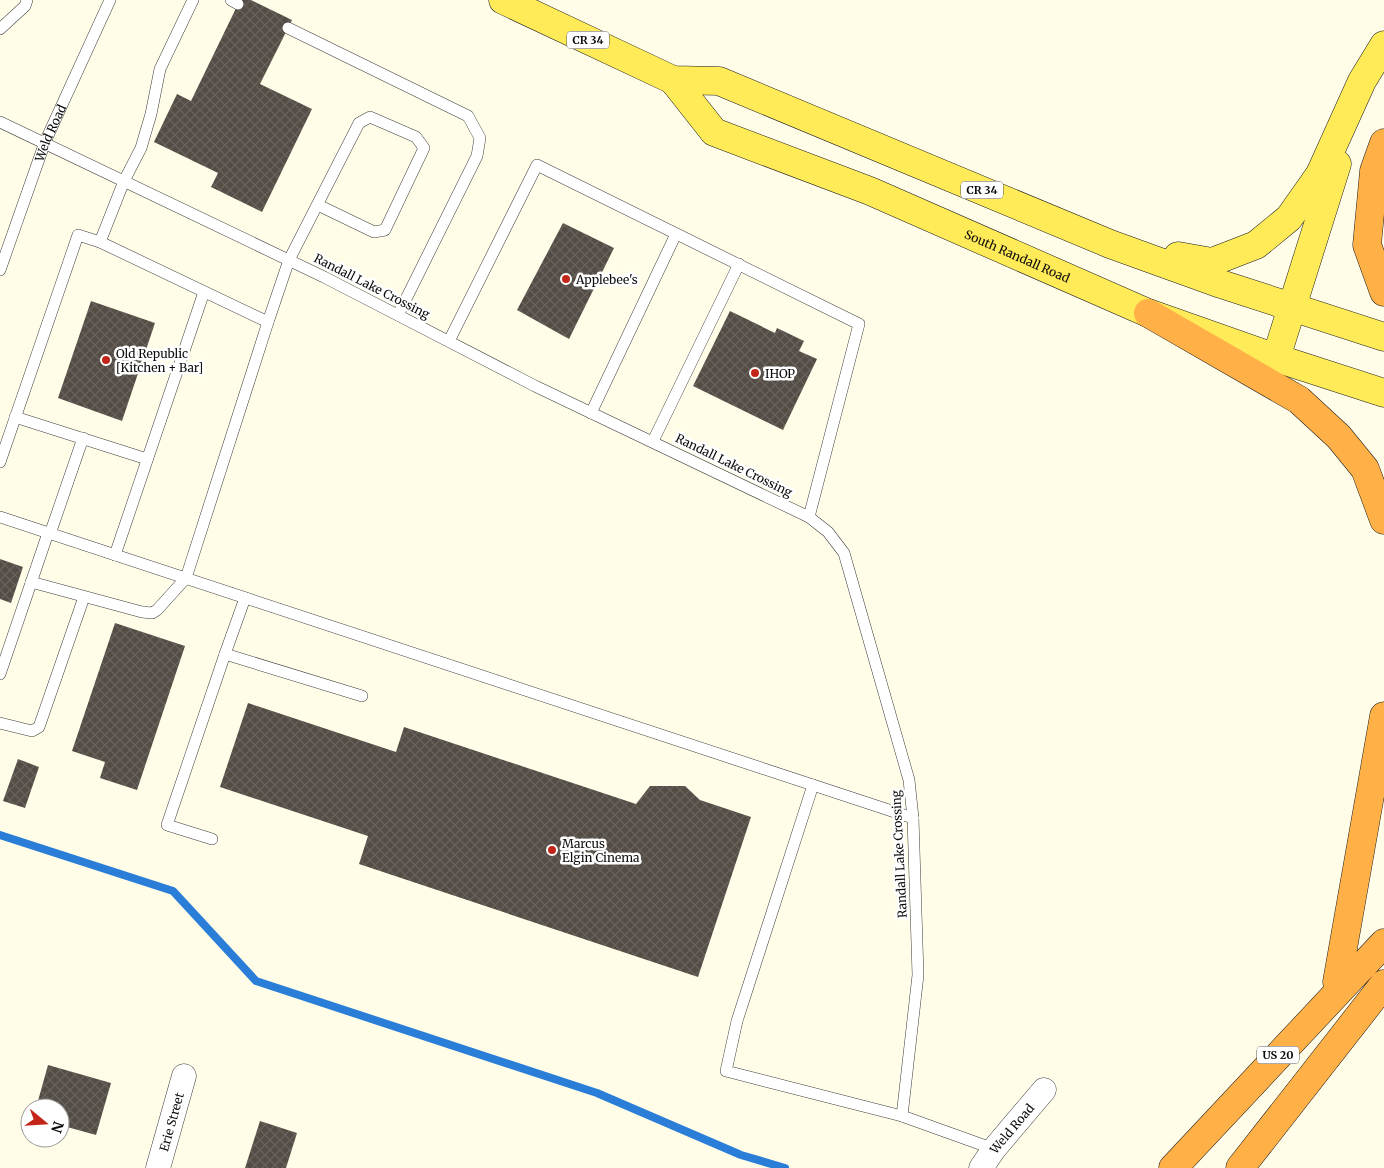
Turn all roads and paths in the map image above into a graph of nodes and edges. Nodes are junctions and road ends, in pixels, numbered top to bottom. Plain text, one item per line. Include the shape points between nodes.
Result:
1 (27, 0) edge
2 (110, 0) edge
3 (193, 0) edge
4 (503, 0) edge
5 (288, 28) dead end
6 (0, 29) edge
7 (1384, 45) edge
8 (673, 80) junction
9 (1362, 81) junction
10 (0, 122) edge
11 (44, 142) junction
12 (1384, 143) edge
13 (124, 181) junction
14 (318, 204) junction
15 (676, 234) junction
16 (100, 242) junction
17 (1110, 244) junction
18 (290, 260) junction
19 (739, 264) junction
20 (0, 270) edge
21 (204, 292) junction
22 (1384, 292) edge
23 (1292, 307) junction
24 (1148, 313) junction
25 (398, 315) junction
26 (268, 322) junction
27 (1384, 337) edge
28 (449, 341) junction
29 (1276, 358) junction
30 (1384, 393) edge
31 (592, 413) junction
32 (15, 417) junction
33 (83, 438) junction
34 (653, 441) junction
35 (147, 459) junction
36 (0, 462) edge
37 (0, 517) edge
38 (809, 517) junction
39 (1384, 520) edge
40 (49, 533) junction
41 (115, 555) junction
42 (186, 578) junction
43 (31, 582) junction
44 (84, 597) junction
45 (245, 598) junction
46 (225, 654) junction
47 (0, 674) edge
48 (362, 696) dead end
49 (1384, 716) edge
50 (0, 723) edge
51 (813, 785) junction
52 (913, 818) junction
53 (212, 839) dead end
54 (1384, 926) edge
55 (1384, 943) edge
56 (1337, 982) junction
57 (1384, 984) edge
58 (184, 1076) dead end
59 (1257, 1077) junction
60 (1044, 1090) dead end
61 (902, 1116) junction
62 (987, 1158) edge
63 (158, 1168) edge
64 (1173, 1168) edge
65 (1240, 1168) edge

1 - 6 lane via 25,6
2 - 11 lane, Weld Road
3 - 13 lane via 160,69 152,114 141,148
4 - 8 main road, South Randall Road / CR 34
5 - 25 lane via 468,116 480,138 477,156
7 - 9 main road
8 - 17 main road, South Randall Road / CR 34 via 719,81
8 - 24 main road, South Randall Road / CR 34 via 714,132 870,191
9 - 17 main road via 1320,174 1290,218 1256,245 1212,262
9 - 23 main road
10 - 11 lane, Randall Lake Crossing
11 - 13 lane, Randall Lake Crossing
11 - 20 lane, Weld Road
12 - 22 highway via 1374,171 1367,245
13 - 16 lane
13 - 18 lane, Randall Lake Crossing
14 - 14 lane via 359,123 370,117 416,137 424,148 385,230 374,232
14 - 18 lane
15 - 19 lane
15 - 28 lane via 536,165
15 - 31 lane
16 - 21 lane
16 - 32 lane via 78,236
17 - 23 main road, South Randall Road / CR 34
18 - 25 lane, Randall Lake Crossing
18 - 26 lane
19 - 34 lane
19 - 38 lane via 859,324
21 - 26 lane
21 - 35 lane
23 - 27 main road, South Randall Road / CR 34
23 - 29 main road
24 - 29 main road, South Randall Road / CR 34
24 - 39 highway via 1299,400 1338,437 1365,469
25 - 28 lane, Randall Lake Crossing
26 - 42 lane
28 - 31 lane, Randall Lake Crossing
29 - 30 main road, South Randall Road / CR 34
31 - 34 lane, Randall Lake Crossing
32 - 33 lane
32 - 36 lane
33 - 35 lane
33 - 40 lane
34 - 38 lane, Randall Lake Crossing
35 - 41 lane
37 - 40 lane
38 - 52 lane, Randall Lake Crossing via 828,532 844,553 909,780
40 - 41 lane
40 - 43 lane
41 - 42 lane
42 - 44 lane via 152,613
42 - 45 lane
43 - 44 lane
43 - 47 lane
44 - 50 lane via 39,728 32,731
45 - 46 lane
45 - 51 lane
46 - 48 lane
46 - 53 lane via 167,825
49 - 56 highway
51 - 52 lane
51 - 61 lane via 737,1021 726,1071
52 - 61 lane, Randall Lake Crossing via 918,976
54 - 56 highway
55 - 59 highway, US 20
56 - 59 highway
57 - 65 highway
58 - 63 street, Erie Street
59 - 64 highway, US 20
60 - 62 street, Weld Road
61 - 62 lane

